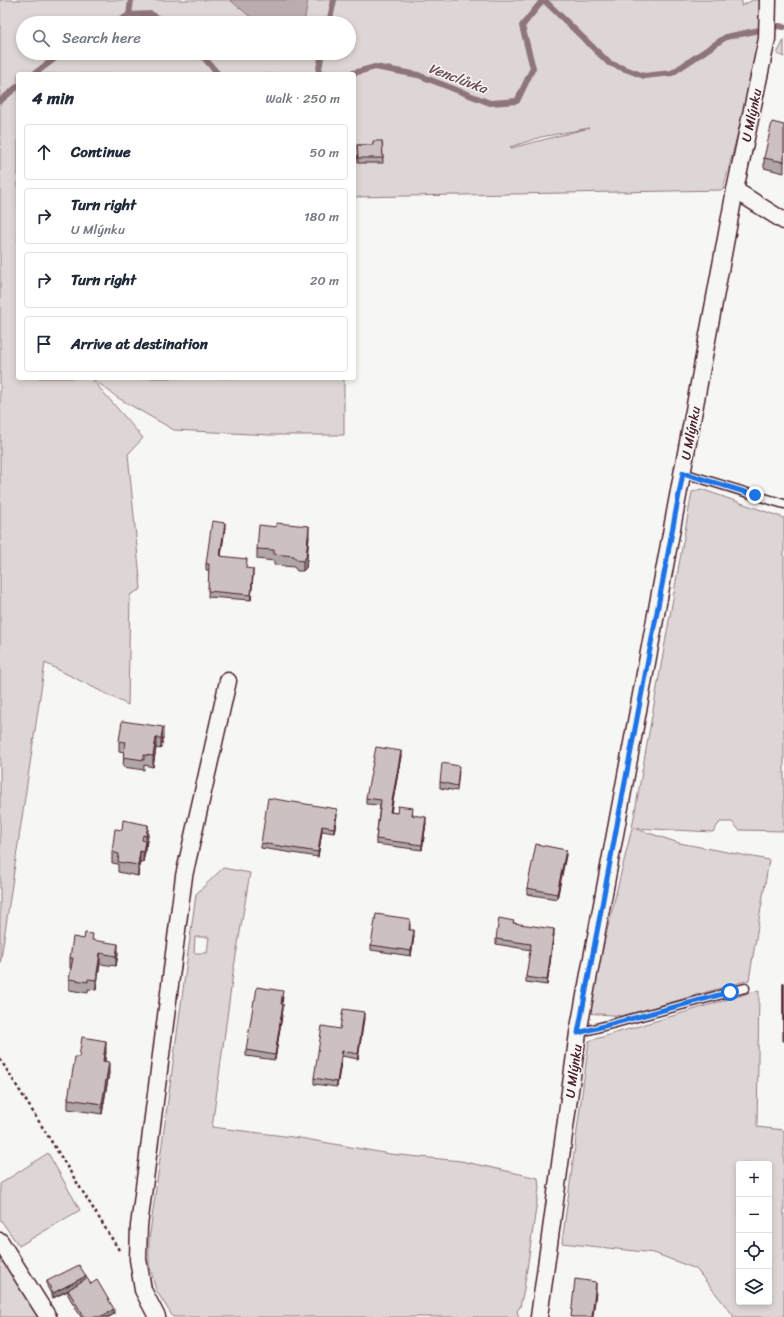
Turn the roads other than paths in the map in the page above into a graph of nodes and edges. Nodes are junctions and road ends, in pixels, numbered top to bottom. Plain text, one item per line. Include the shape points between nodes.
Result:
1 (768, 0) edge
2 (735, 190) junction
3 (784, 220) edge
4 (683, 473) junction
5 (784, 504) edge
6 (228, 681) dead end
7 (745, 988) dead end
8 (578, 1033) junction
9 (0, 1241) edge
10 (48, 1317) edge
11 (157, 1317) edge
12 (540, 1317) edge

1 - 2 street, U Mlýnku via 768,39
2 - 3 street
2 - 4 street, U Mlýnku
4 - 5 lane
4 - 8 street, U Mlýnku
6 - 11 street via 184,876 139,1226 138,1258 143,1290
7 - 8 lane
8 - 12 street, U Mlýnku
9 - 10 street

